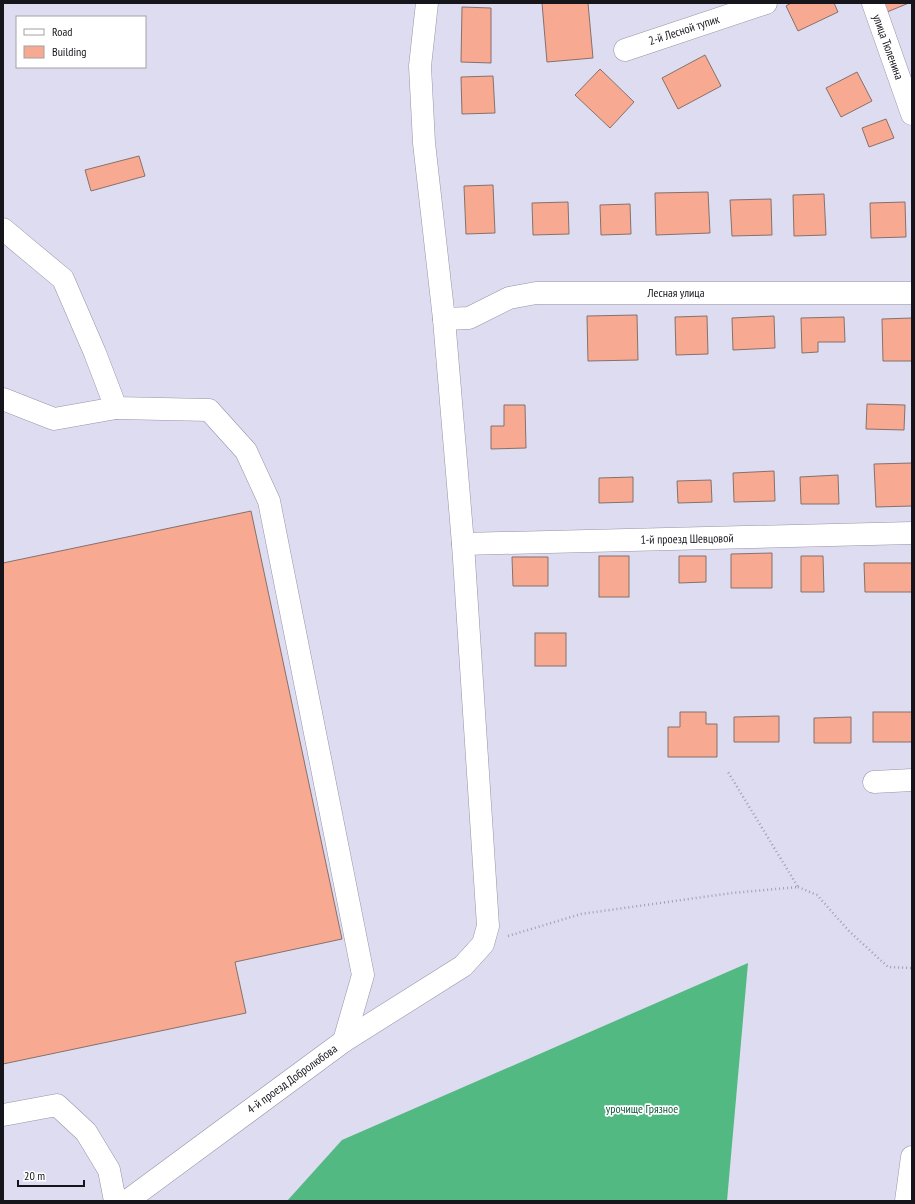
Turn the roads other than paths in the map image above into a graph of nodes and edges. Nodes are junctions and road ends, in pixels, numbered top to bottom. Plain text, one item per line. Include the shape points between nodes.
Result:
1 (427, 3) edge
2 (766, 3) edge
3 (873, 3) edge
4 (625, 50) dead end
5 (912, 114) edge
6 (3, 229) edge
7 (912, 293) edge
8 (444, 319) junction
9 (3, 399) edge
10 (116, 408) junction
11 (912, 533) edge
12 (463, 544) junction
13 (912, 780) edge
14 (874, 782) dead end
15 (344, 1041) junction
16 (3, 1115) edge
17 (912, 1157) edge
18 (115, 1201) edge
19 (127, 1201) edge
20 (906, 1201) edge

1 - 8 street via 420,66 424,143
2 - 4 street, 2-й Лесной тупик
3 - 5 street, улица Тюленина
6 - 10 street via 63,279
7 - 8 street, Лесная улица via 536,293 509,298 469,318
8 - 12 street
9 - 10 street via 54,419
10 - 15 street via 209,410 246,451 270,501 363,975
11 - 12 street, 1-й проезд Шевцовой
12 - 15 street, 4-й проезд Добролюбова via 488,926 483,944 464,966
13 - 14 street
15 - 19 street, 4-й проезд Добролюбова
16 - 18 street via 57,1105 86,1132 109,1170
17 - 20 street

